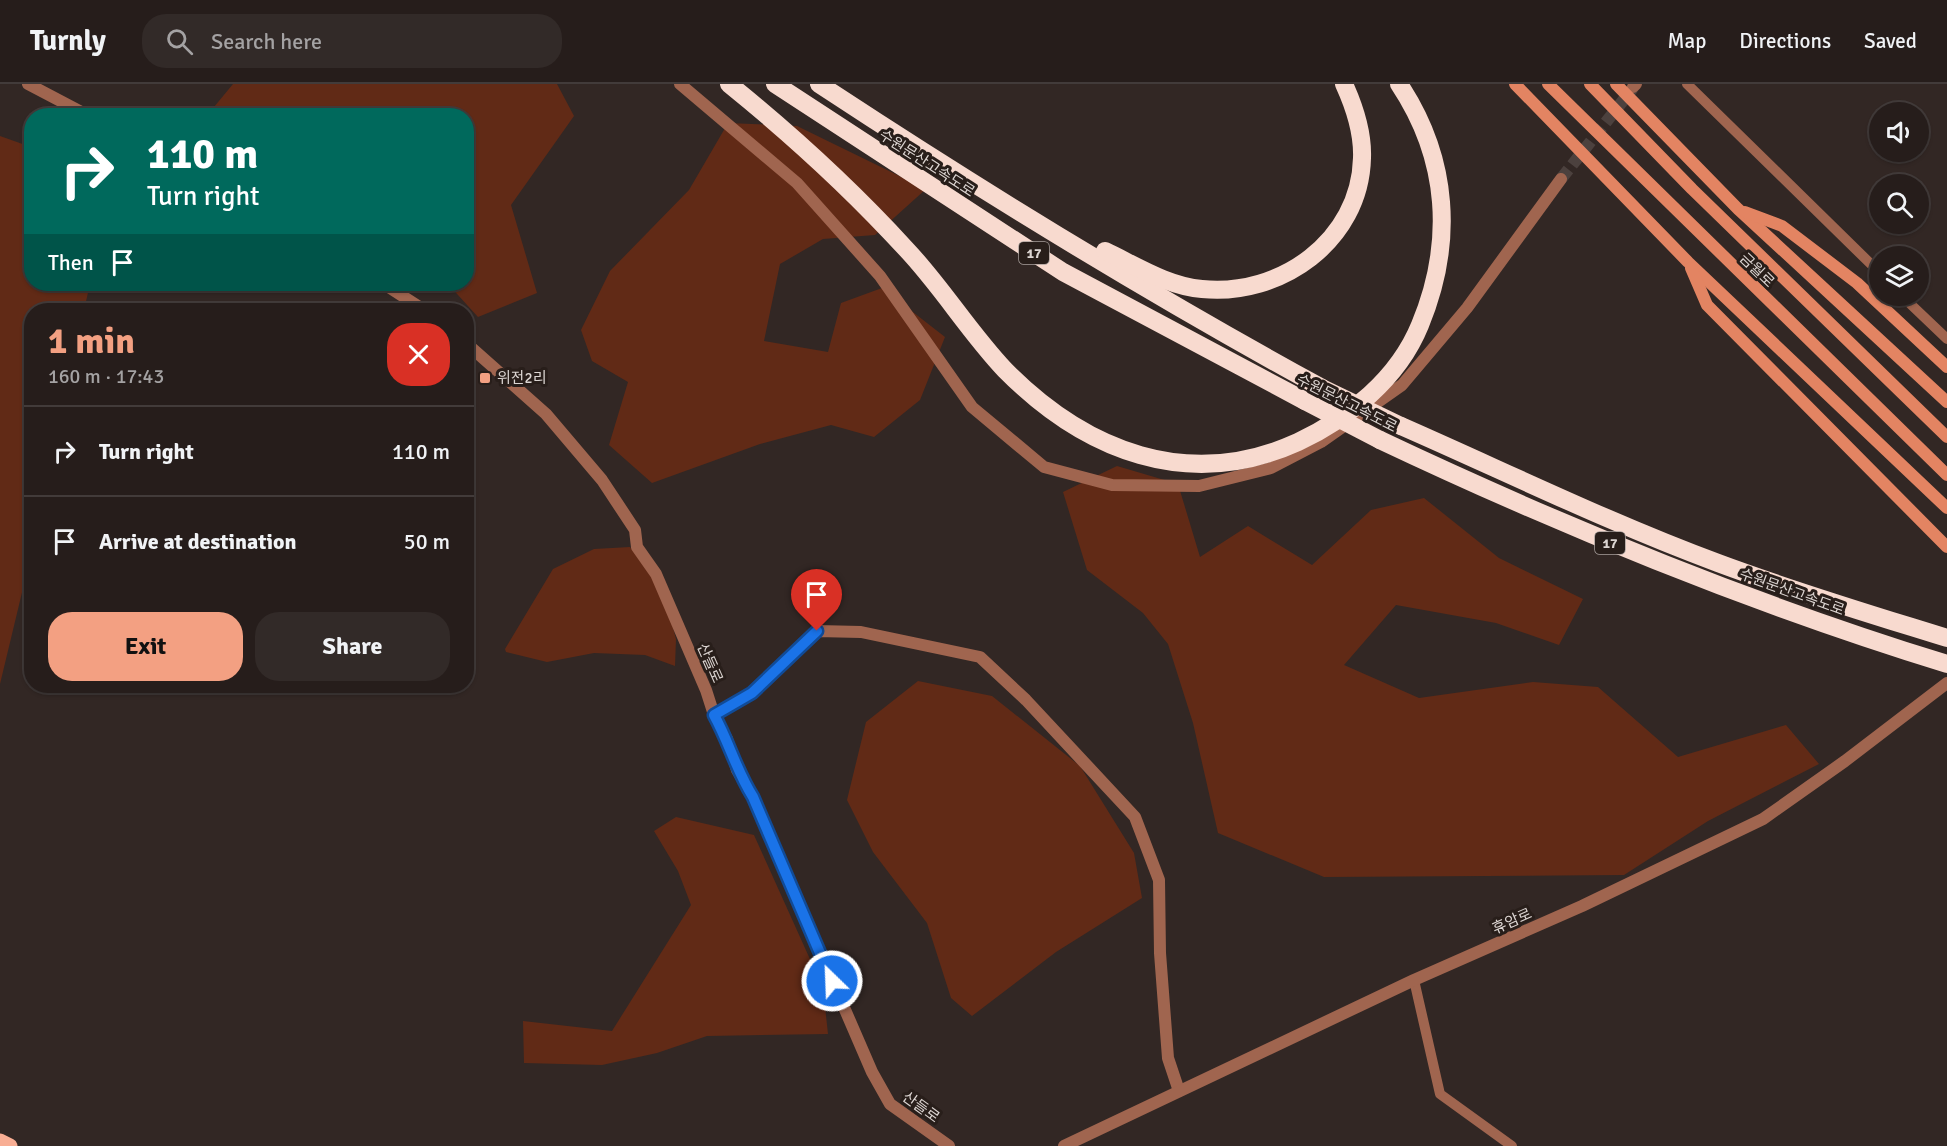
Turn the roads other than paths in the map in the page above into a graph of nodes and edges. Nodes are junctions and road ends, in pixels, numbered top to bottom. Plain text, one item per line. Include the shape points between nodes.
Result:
1 (28, 84) edge
2 (680, 84) edge
3 (729, 84) edge
4 (775, 84) edge
5 (819, 84) edge
6 (1344, 84) edge
7 (1398, 84) edge
8 (1515, 84) edge
9 (1548, 84) edge
10 (1590, 84) edge
11 (1616, 84) edge
12 (1687, 84) edge
13 (41, 87) edge
14 (76, 108) edge
15 (1561, 179) tunnel mouth
16 (1738, 209) junction
17 (1033, 220) junction
18 (1688, 262) junction
19 (1869, 262) edge
20 (395, 291) edge
21 (413, 303) edge
22 (1912, 306) edge
23 (1947, 339) edge
24 (474, 350) edge
25 (1947, 367) edge
26 (1947, 402) edge
27 (1947, 437) edge
28 (1947, 476) edge
29 (1947, 508) edge
30 (1947, 547) edge
31 (1947, 638) edge
32 (1947, 664) edge
33 (1947, 683) edge
34 (714, 715) junction
35 (1414, 980) junction
36 (1179, 1091) junction
37 (0, 1141) edge
38 (10, 1146) edge
39 (949, 1146) edge
40 (1065, 1146) edge
41 (1512, 1146) edge

1 - 13 street
2 - 15 street via 797,183 880,276 972,407 1044,467 1112,485 1199,486 1271,468 1321,442 1402,385 1467,308
3 - 7 highway via 843,184 908,251 1004,368 1043,405 1080,432 1117,448 1178,463 1246,458 1282,449 1350,411 1398,365 1433,294 1443,226 1431,149 1419,118
4 - 32 highway, 수원문산고속도로 / 17, bridge via 1063,272 1380,440 1643,557
5 - 17 highway, 수원문산고속도로 / 17
6 - 17 highway via 1361,133 1361,167 1352,206 1317,254 1280,277 1241,290 1200,289 1167,281
8 - 18 main road
9 - 28 main road, 금월로
10 - 27 main road, 금월로
11 - 16 main road
12 - 19 lane
13 - 14 street
16 - 25 main road via 1782,226 1838,269
16 - 26 main road
17 - 31 highway, 수원문산고속도로 / 17, bridge via 1198,320 1401,426 1716,562
18 - 29 main road
18 - 30 main road via 1707,305
20 - 21 street
22 - 23 lane
24 - 34 street, 산들로 via 546,414 602,480 656,574
33 - 35 street, 휴암로 via 1762,819 1582,906
34 - 36 street via 752,693 817,631 861,632 980,657 1026,700 1135,817 1159,880 1168,1058
34 - 39 street, 산들로 via 728,738 736,771 753,797 872,1072 890,1104
35 - 36 street, 휴암로
35 - 41 lane via 1440,1094
36 - 40 street, 휴암로
37 - 38 main road

